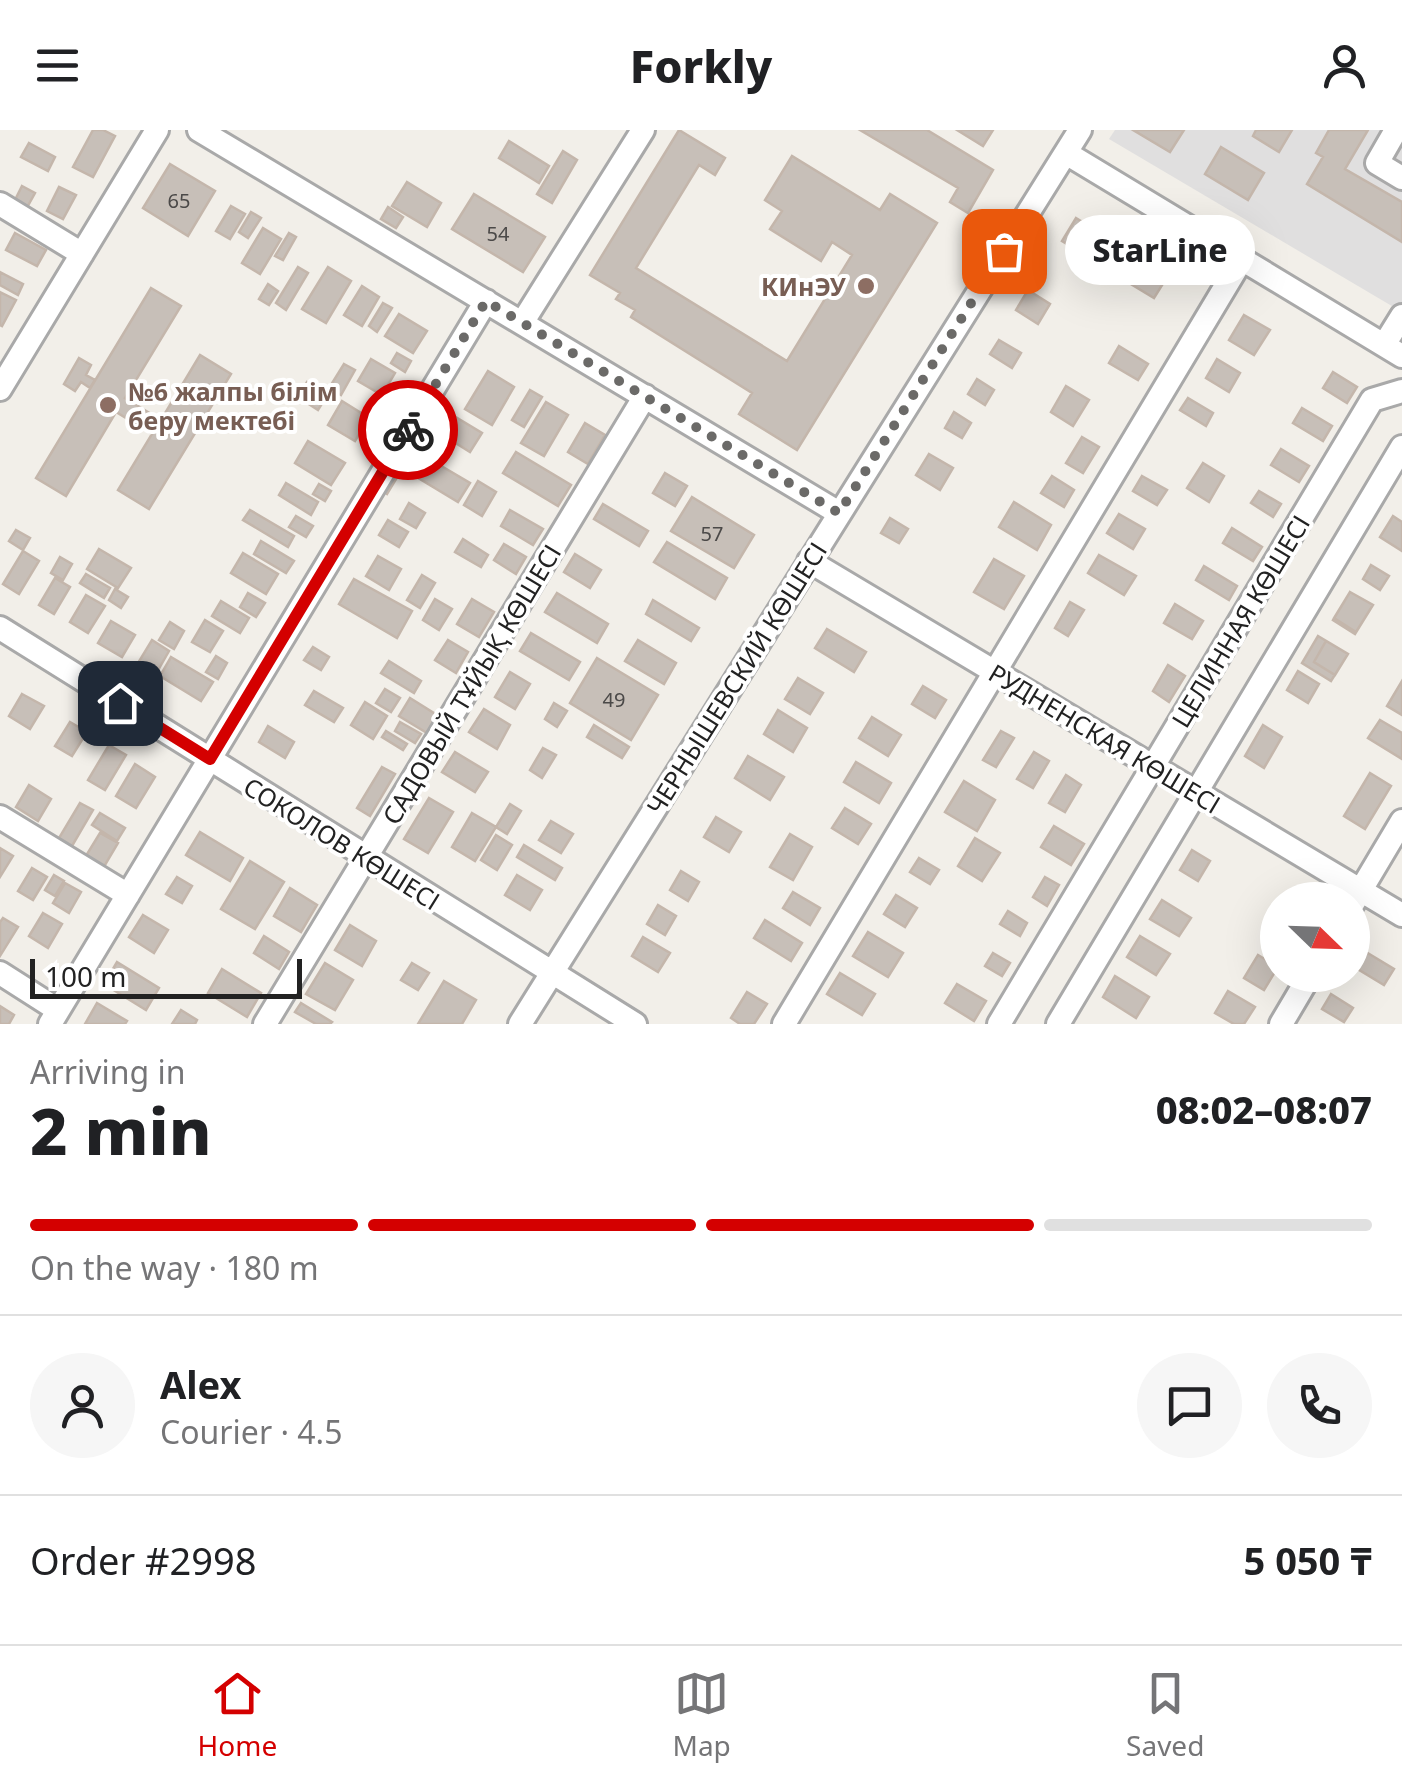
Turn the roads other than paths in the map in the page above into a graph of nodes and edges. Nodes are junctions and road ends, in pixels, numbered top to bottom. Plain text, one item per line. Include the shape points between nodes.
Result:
1 (157, 130) edge
2 (198, 130) edge
3 (643, 130) edge
4 (1396, 130) edge
5 (1078, 131) edge
6 (1066, 153) junction
7 (1402, 178) edge
8 (0, 204) edge
9 (82, 254) junction
10 (1242, 259) junction
11 (486, 301) junction
12 (1402, 316) edge
13 (522, 323) junction
14 (1393, 351) edge
15 (0, 389) edge
16 (1402, 391) edge
17 (645, 396) junction
18 (1402, 447) edge
19 (839, 513) junction
20 (809, 561) junction
21 (0, 628) edge
22 (993, 670) junction
23 (210, 759) junction
24 (1153, 766) junction
25 (1196, 792) junction
26 (0, 817) edge
27 (1402, 820) edge
28 (366, 858) junction
29 (1334, 882) edge
30 (1366, 882) edge
31 (128, 894) junction
32 (1370, 902) edge
33 (1402, 915) edge
34 (0, 973) edge
35 (551, 974) junction
36 (1300, 992) edge
37 (54, 1017) edge
38 (265, 1024) edge
39 (520, 1024) edge
40 (635, 1024) edge
41 (784, 1024) edge
42 (999, 1024) edge
43 (1058, 1024) edge
44 (1281, 1024) edge

1 - 9 street
2 - 11 street
3 - 13 street
4 - 7 street via 1376,164
5 - 6 street, ЧЕРНЫШЕВСКИЙ КӨШЕСІ
6 - 10 street
6 - 19 street, ЧЕРНЫШЕВСКИЙ КӨШЕСІ
8 - 9 street
9 - 15 street
10 - 14 street
10 - 22 street
11 - 13 street
11 - 23 street
12 - 14 street
13 - 17 street
16 - 24 street, ЦЕЛИННАЯ КӨШЕСІ via 1372,400
17 - 19 street
17 - 28 street, САДОВЫЙ ТҰЙЫҚ КӨШЕСІ
18 - 25 street, ЦЕЛИННАЯ КӨШЕСІ
19 - 20 street, ЧЕРНЫШЕВСКИЙ КӨШЕСІ
20 - 22 street, РУДНЕНСКАЯ КӨШЕСІ
20 - 35 street, ЧЕРНЫШЕВСКИЙ КӨШЕСІ
21 - 23 street, СОКОЛОВ КӨШЕСІ
22 - 24 street, РУДНЕНСКАЯ КӨШЕСІ
22 - 41 street
23 - 28 street, СОКОЛОВ КӨШЕСІ
23 - 31 street
24 - 25 street, РУДНЕНСКАЯ КӨШЕСІ
24 - 42 street, ЦЕЛИННАЯ КӨШЕСІ
25 - 29 street, РУДНЕНСКАЯ КӨШЕСІ
25 - 43 street, ЦЕЛИННАЯ КӨШЕСІ
26 - 31 street
27 - 30 street
28 - 35 street, СОКОЛОВ КӨШЕСІ
28 - 38 street, САДОВЫЙ ТҰЙЫҚ КӨШЕСІ
31 - 37 street
32 - 33 street, РУДНЕНСКАЯ КӨШЕСІ
34 - 37 street
35 - 39 street, ЧЕРНЫШЕВСКИЙ КӨШЕСІ
35 - 40 street, СОКОЛОВ КӨШЕСІ
36 - 44 street

